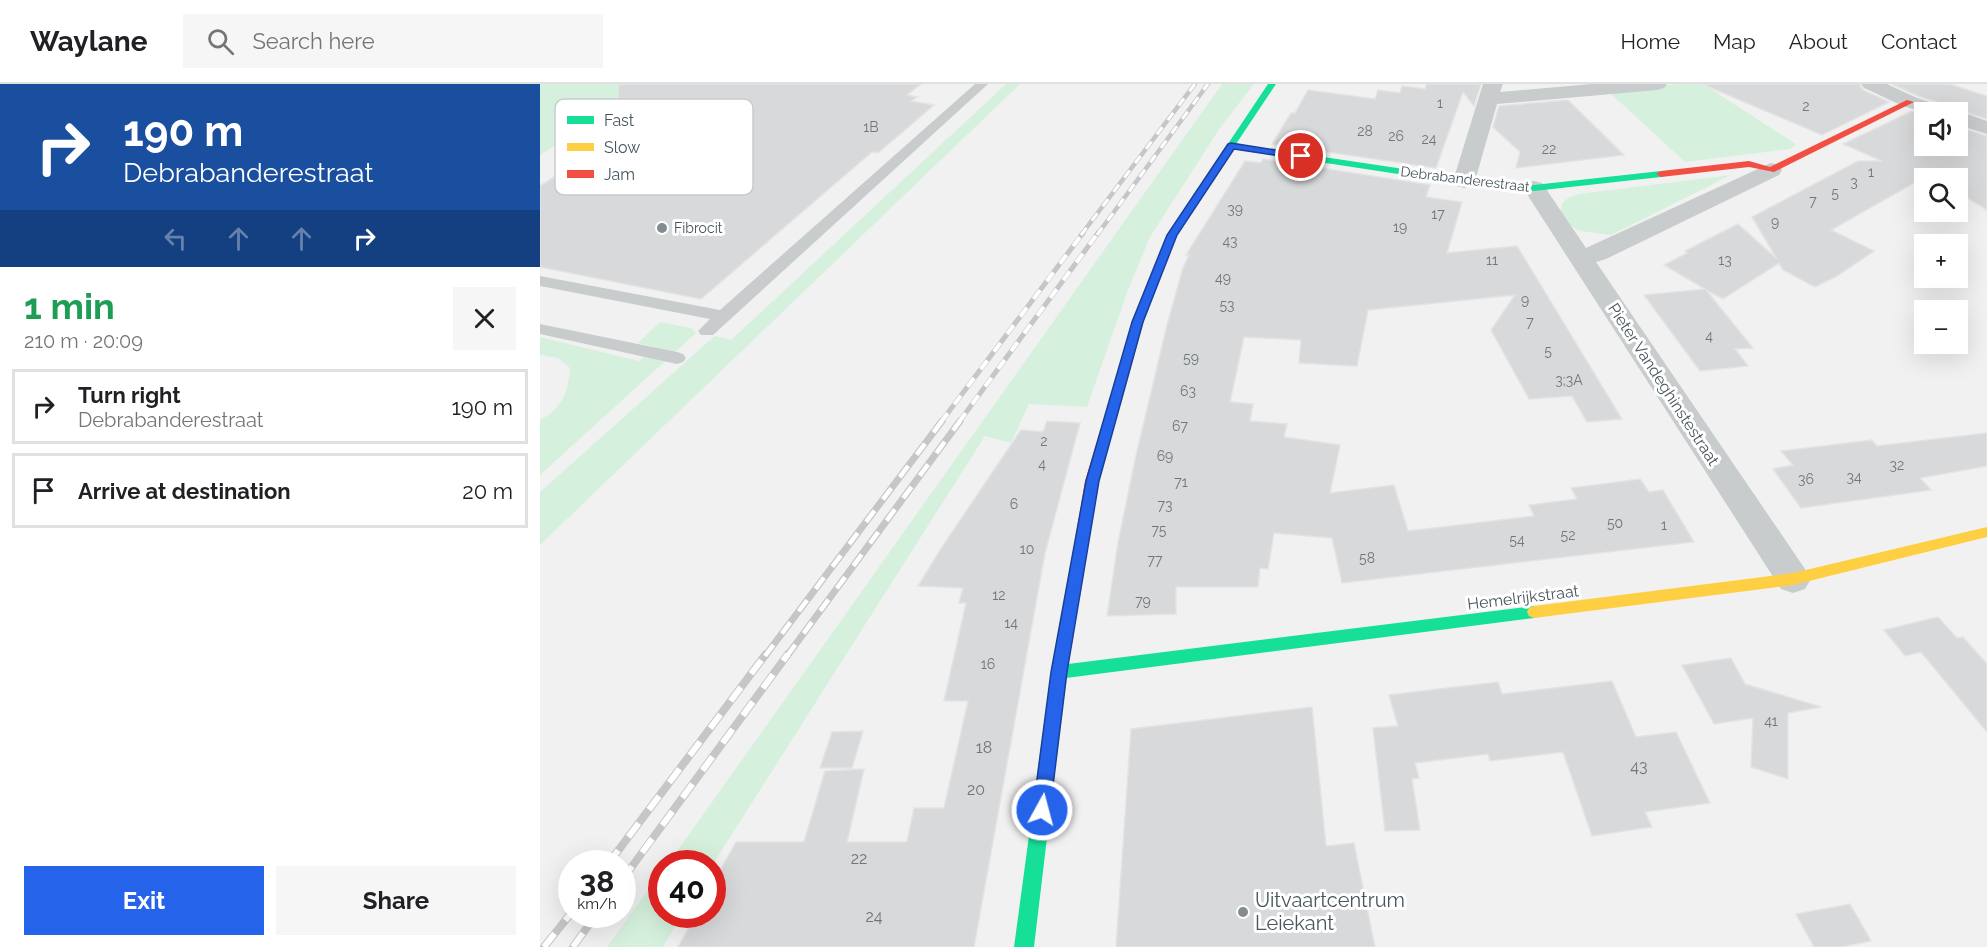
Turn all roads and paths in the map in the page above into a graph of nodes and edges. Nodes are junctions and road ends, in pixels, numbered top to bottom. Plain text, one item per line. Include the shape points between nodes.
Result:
1 (982, 84) edge
2 (1272, 84) edge
3 (1657, 84) edge
4 (1871, 84) edge
5 (1490, 92) edge
6 (1910, 102) junction
7 (1914, 103) edge
8 (1968, 121) edge
9 (1987, 128) edge
10 (1231, 146) junction
11 (1771, 170) junction
12 (1464, 181) junction
13 (1534, 188) junction
14 (1579, 256) junction
15 (540, 281) edge
16 (724, 316) junction
17 (540, 329) edge
18 (708, 331) dead end
19 (677, 358) dead end
20 (1987, 532) edge
21 (1793, 579) junction
22 (1059, 672) junction
23 (1024, 947) edge

1 - 16 lane
2 - 10 street
3 - 5 street
4 - 6 street
5 - 12 street
6 - 7 street
6 - 11 street
8 - 9 street
10 - 12 street, Debrabanderestraat
10 - 22 street via 1172,235 1137,322 1092,481
11 - 13 street, Debrabanderestraat via 1749,164
11 - 14 street via 1597,254
12 - 13 street, Debrabanderestraat
13 - 14 street, Pieter Vandeghinstestraat
14 - 21 street, Pieter Vandeghinstestraat
15 - 16 lane
16 - 18 lane
17 - 19 lane
20 - 21 street, Hemelrijkstraat
21 - 22 street, Hemelrijkstraat
22 - 23 street

